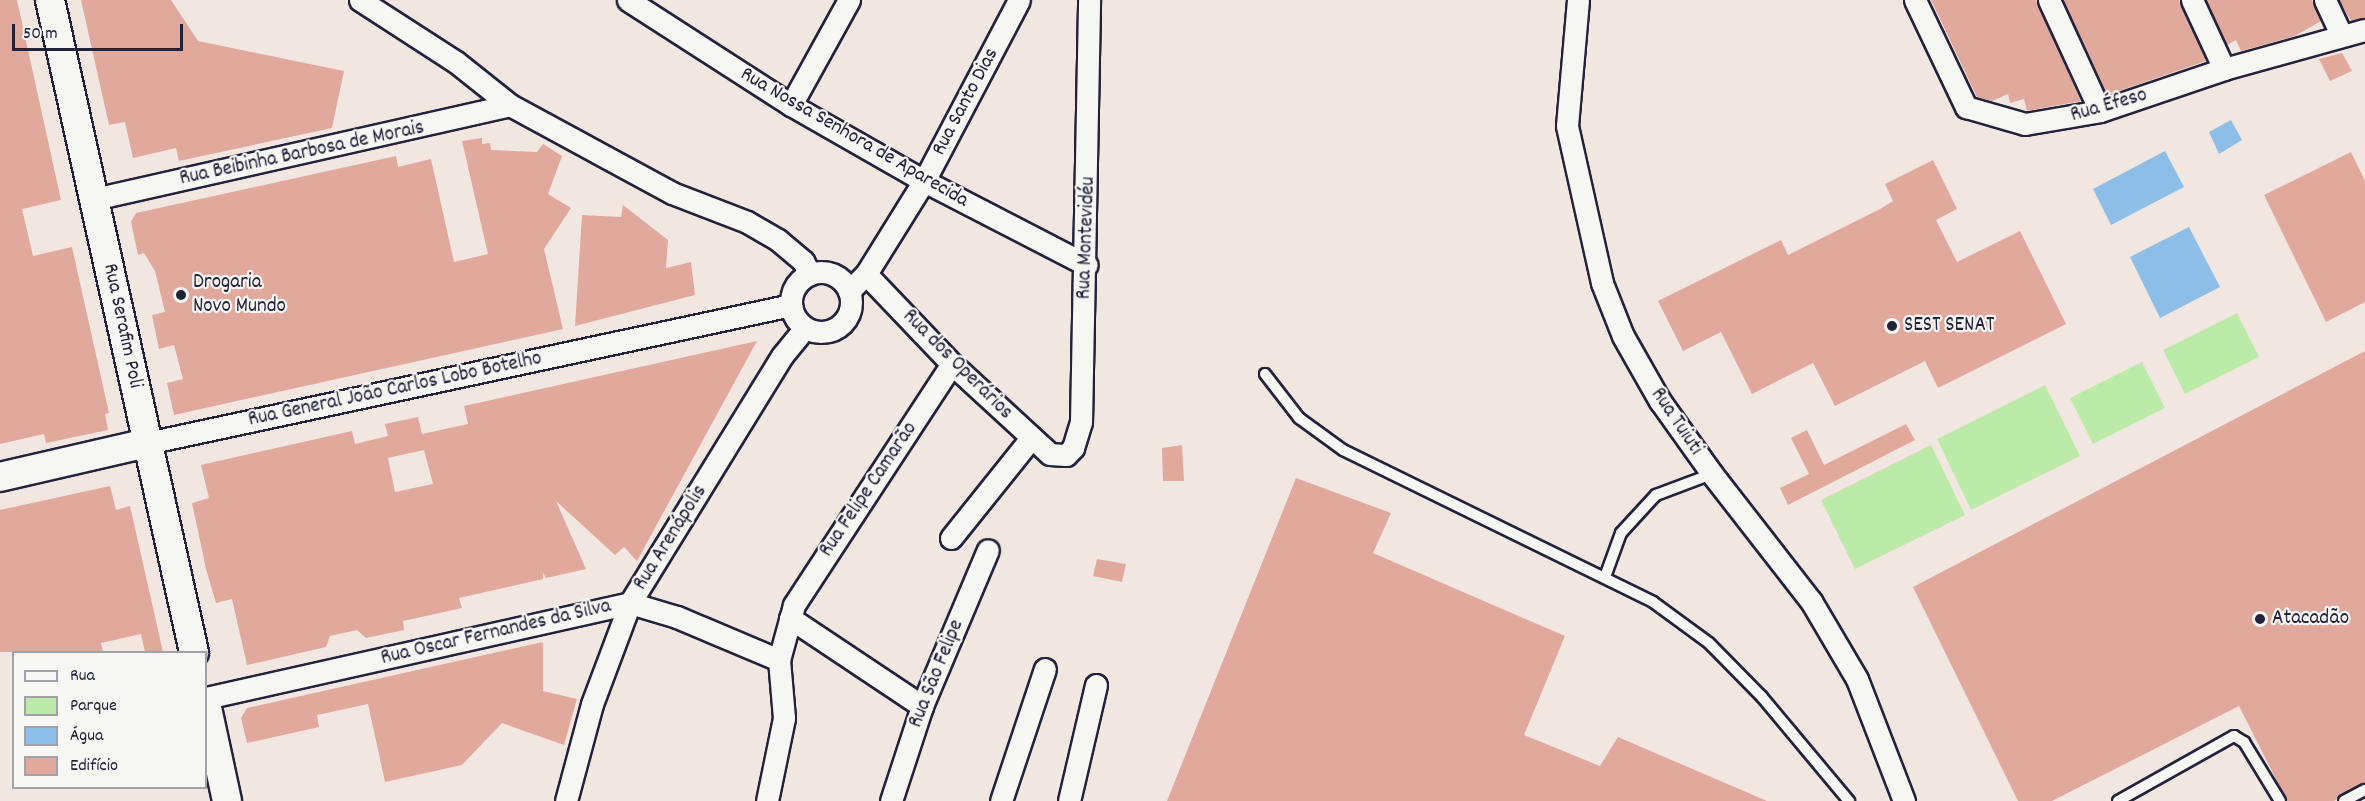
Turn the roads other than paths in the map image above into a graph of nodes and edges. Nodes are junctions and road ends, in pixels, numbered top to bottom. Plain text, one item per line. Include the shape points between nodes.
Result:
1 (50, 0) edge
2 (360, 0) edge
3 (628, 0) edge
4 (849, 0) edge
5 (1019, 0) edge
6 (1089, 0) edge
7 (1578, 0) edge
8 (1915, 0) edge
9 (2049, 0) edge
10 (2192, 0) edge
11 (2325, 0) edge
12 (2365, 30) edge
13 (2341, 34) junction
14 (2224, 69) junction
15 (510, 105) junction
16 (791, 105) junction
17 (2100, 111) junction
18 (924, 181) junction
19 (94, 200) junction
20 (1087, 265) junction
21 (810, 274) junction
22 (866, 274) junction
23 (849, 291) junction
24 (791, 304) junction
25 (805, 328) junction
26 (952, 364) junction
27 (1265, 374) dead end
28 (1031, 438) junction
29 (147, 443) junction
30 (1050, 454) joint
31 (1712, 474) junction
32 (0, 477) edge
33 (951, 538) dead end
34 (988, 550) dead end
35 (1605, 578) junction
36 (630, 603) junction
37 (790, 618) junction
38 (194, 651) edge
39 (779, 660) junction
40 (1045, 669) dead end
41 (1096, 685) dead end
42 (207, 698) edge
43 (922, 706) junction
44 (207, 708) edge
45 (2365, 790) edge
46 (227, 801) edge
47 (566, 801) edge
48 (767, 801) edge
49 (891, 801) edge
50 (1001, 801) edge
51 (1069, 801) edge
52 (1849, 801) edge
53 (1904, 801) edge
54 (2118, 801) edge
55 (2280, 801) edge
56 (2344, 801) edge

1 - 19 street, Rua Serafim Poli
2 - 15 street via 456,62
3 - 16 street, Rua Nossa Senhora de Aparecida
4 - 16 street
5 - 18 street, Rua Santo Dias
6 - 20 street, Rua Montevidéu
7 - 31 street, Rua Tuiuti via 1567,126 1602,283 1623,336 1660,401
8 - 17 street, Rua Éfeso via 1961,99 1972,111 2025,124
9 - 17 street
10 - 14 street
11 - 13 street
12 - 13 street, Rua Éfeso
13 - 14 street, Rua Éfeso
14 - 17 street, Rua Éfeso
15 - 19 street, Rua Beibinha Barbosa de Morais
15 - 21 street via 672,193 747,222 790,249
16 - 18 street, Rua Nossa Senhora de Aparecida
18 - 20 street, Rua Nossa Senhora de Aparecida
18 - 22 street, Rua Santo Dias
19 - 29 street, Rua Serafim Poli
20 - 30 street, Rua Montevidéu via 1078,438 1066,455
21 - 23 street via 831,273
21 - 24 street via 796,286
22 - 23 street, Rua Santo Dias
22 - 26 street, Rua dos Operários
23 - 25 street via 851,307 842,324 824,333
24 - 25 street
24 - 29 street, Rua General João Carlos Lobo Botelho
25 - 36 street, Rua Arenápolis via 782,356
26 - 28 street, Rua dos Operários
26 - 37 street, Rua Felipe Camarão via 800,593
27 - 35 lane via 1299,418 1343,450 1434,491
28 - 30 street, Rua dos Operários
28 - 33 street
29 - 32 street, Rua General João Carlos Lobo Botelho
29 - 38 street, Rua Serafim Poli
31 - 35 lane via 1656,495 1621,533
31 - 53 street, Rua Tuiuti via 1811,601 1857,679
34 - 43 street, Rua São Felipe
35 - 52 lane via 1653,602 1709,643 1762,697
36 - 39 street, Rua Oscar Fernandes da Silva via 677,617
36 - 42 street, Rua Oscar Fernandes da Silva
36 - 47 street, Rua Arenápolis via 592,704
37 - 39 street, Rua Felipe Camarão
37 - 43 street
39 - 48 street, Rua Felipe Camarão via 784,718
40 - 50 street
41 - 51 street
43 - 49 street, Rua São Felipe
44 - 46 street
45 - 56 lane
54 - 55 lane via 2234,736 2244,742

